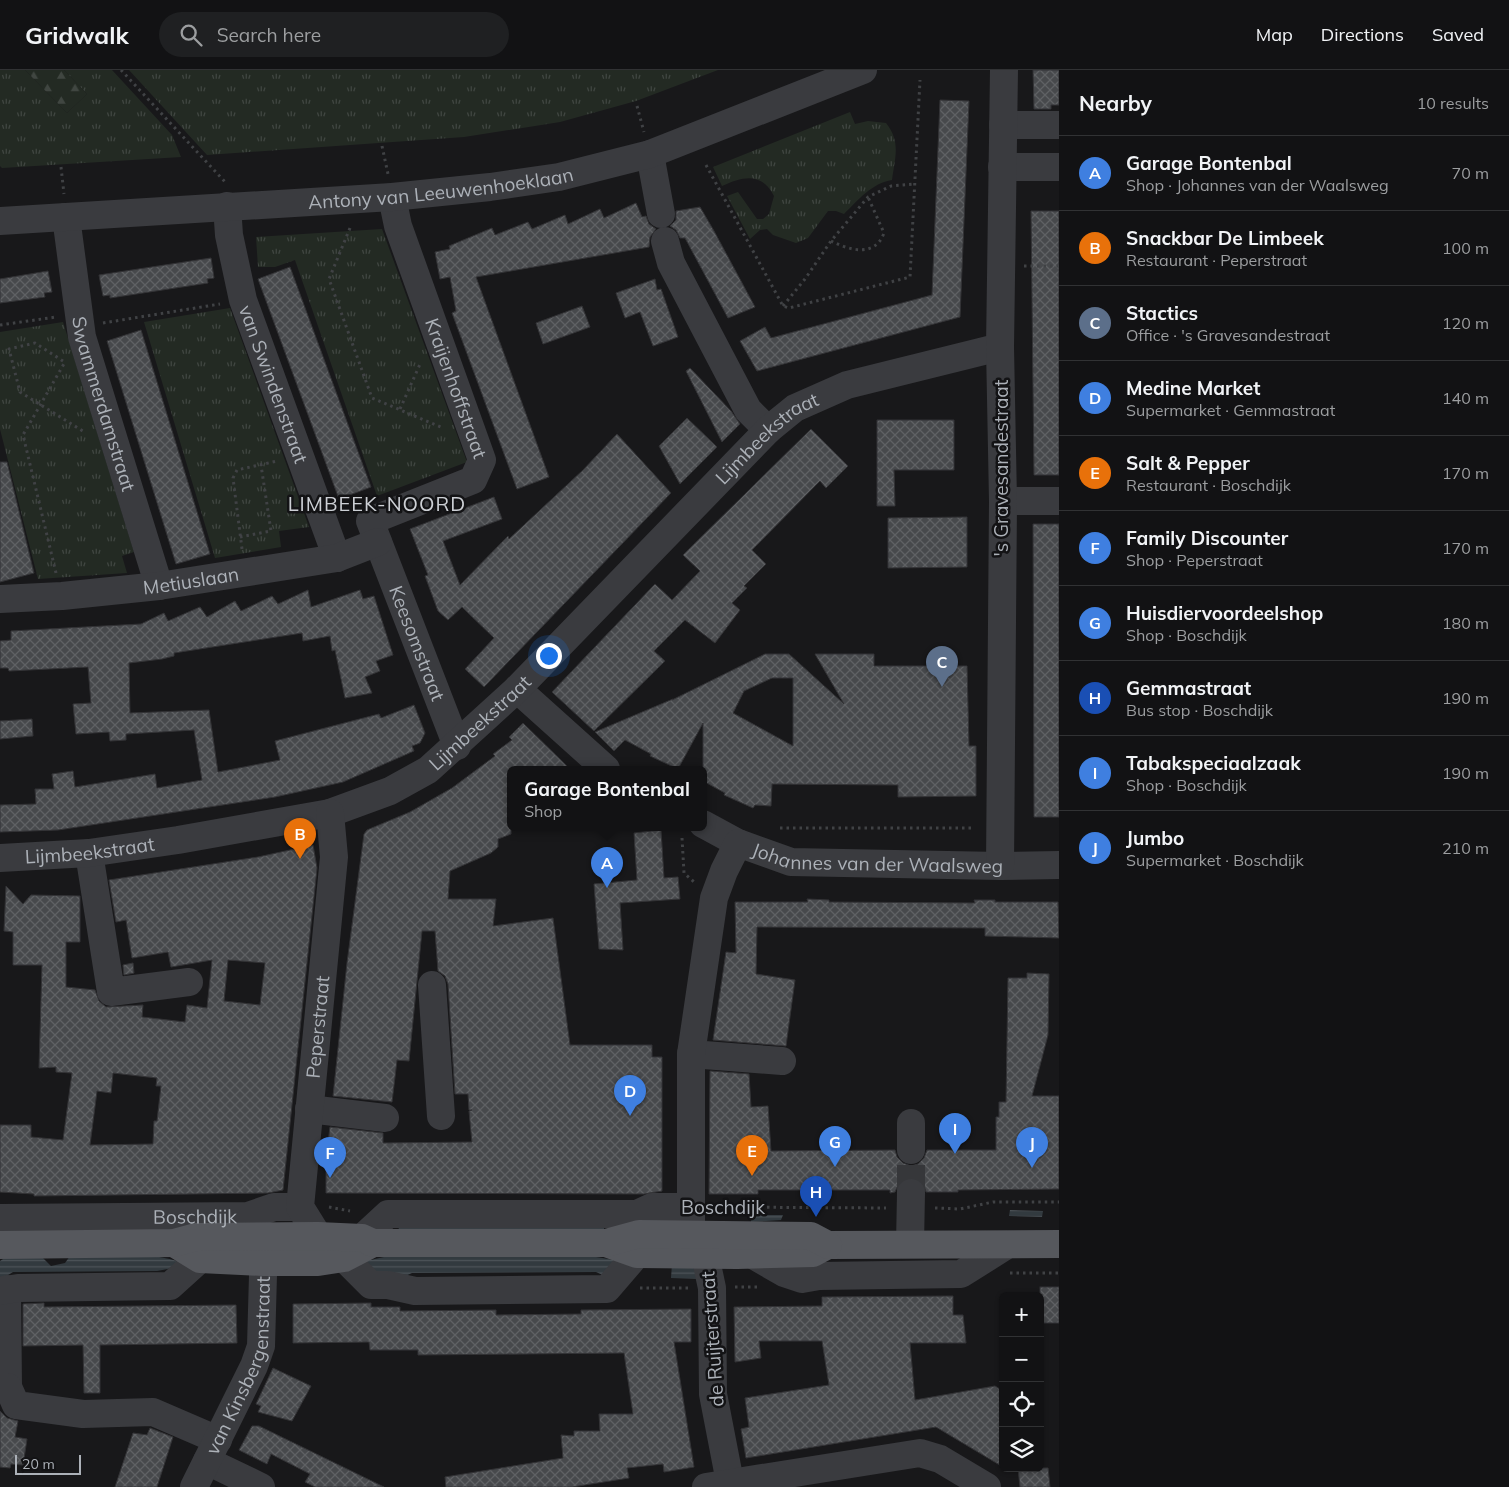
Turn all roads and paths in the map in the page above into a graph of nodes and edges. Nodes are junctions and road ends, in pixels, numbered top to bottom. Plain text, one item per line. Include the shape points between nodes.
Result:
1 (121, 70) edge
2 (863, 70) edge
3 (1004, 70) edge
4 (920, 80) dead end
5 (637, 106) dead end
6 (1003, 125) junction
7 (1059, 125) edge
8 (652, 126) dead end
9 (635, 132) dead end
10 (647, 142) junction
11 (382, 146) dead end
12 (706, 165) dead end
13 (61, 167) dead end
14 (1002, 167) junction
15 (1059, 167) edge
16 (388, 179) junction
17 (914, 184) junction
18 (226, 188) junction
19 (74, 191) dead end
20 (55, 192) dead end
21 (868, 197) junction
22 (65, 204) junction
23 (661, 214) dead end
24 (0, 221) edge
25 (350, 228) dead end
26 (665, 241) dead end
27 (831, 241) junction
28 (1001, 266) junction
29 (1059, 266) edge
30 (243, 300) junction
31 (783, 306) junction
32 (0, 325) edge
33 (80, 326) junction
34 (436, 330) junction
35 (1000, 347) junction
36 (65, 362) junction
37 (40, 405) junction
38 (400, 409) junction
39 (768, 430) junction
40 (87, 434) dead end
41 (475, 441) junction
42 (299, 455) junction
43 (261, 464) junction
44 (1003, 501) junction
45 (1059, 501) edge
46 (240, 537) junction
47 (378, 542) junction
48 (337, 558) junction
49 (245, 572) junction
50 (159, 586) junction
51 (62, 596) junction
52 (0, 599) edge
53 (517, 689) junction
54 (457, 746) junction
55 (603, 766) edge
56 (330, 813) junction
57 (780, 828) dead end
58 (998, 828) junction
59 (693, 831) edge
60 (696, 831) edge
61 (738, 843) junction
62 (89, 853) junction
63 (0, 858) edge
64 (1059, 865) edge
65 (1000, 866) junction
66 (714, 898) junction
67 (190, 982) dead end
68 (432, 986) dead end
69 (691, 1054) junction
70 (782, 1061) dead end
71 (309, 1109) junction
72 (440, 1116) dead end
73 (385, 1118) dead end
74 (911, 1123) dead end
75 (911, 1150) tunnel mouth
76 (911, 1200) junction
77 (1059, 1202) edge
78 (300, 1206) junction
79 (690, 1207) junction
80 (388, 1214) junction
81 (0, 1218) edge
82 (318, 1236) junction
83 (606, 1242) junction
84 (174, 1243) junction
85 (910, 1244) junction
86 (1059, 1244) edge
87 (0, 1245) edge
88 (698, 1245) junction
89 (828, 1245) junction
90 (1007, 1245) junction
91 (360, 1246) junction
92 (264, 1249) junction
93 (637, 1254) junction
94 (753, 1256) junction
95 (200, 1259) junction
96 (745, 1282) dead end
97 (656, 1283) dead end
98 (746, 1287) dead end
99 (657, 1288) dead end
100 (4, 1290) edge
101 (4, 1387) edge
102 (212, 1451) junction
103 (718, 1485) edge
104 (194, 1487) edge
105 (261, 1487) edge
106 (987, 1487) edge

1 - 18 path
2 - 10 street, Antony van Leeuwenhoeklaan
3 - 6 street, 's Gravesandestraat
4 - 17 path
5 - 10 path
6 - 7 street
6 - 14 street, 's Gravesandestraat
8 - 10 path
9 - 10 path
10 - 16 street, Antony van Leeuwenhoeklaan via 559,176 490,187
10 - 23 street
11 - 16 path
12 - 31 path
13 - 22 path
14 - 15 street
14 - 28 street, 's Gravesandestraat
16 - 18 street, Antony van Leeuwenhoeklaan
16 - 34 street, Kraijenhoffstraat via 398,226
17 - 21 path via 891,186
17 - 31 path via 910,276 789,308
18 - 22 street, Antony van Leeuwenhoeklaan
18 - 30 street, van Swindenstraat via 229,235
19 - 22 path
20 - 22 path
21 - 27 path
21 - 27 path via 884,233 881,242 868,250 847,250
22 - 24 street, Antony van Leeuwenhoeklaan
22 - 33 street, Swammerdamstraat
25 - 38 path via 328,279 372,398
26 - 39 street via 672,263 748,410
27 - 31 path
28 - 29 path
28 - 35 street, 's Gravesandestraat
30 - 33 path
30 - 42 street, van Swindenstraat
32 - 33 path
33 - 36 path
33 - 50 street, Swammerdamstraat
34 - 38 path
34 - 41 street, Kraijenhoffstraat
35 - 39 street, Lijmbeekstraat via 847,385 795,408
35 - 44 street, 's Gravesandestraat
36 - 37 path
36 - 37 path via 35,342 9,349 20,392
37 - 40 path
37 - 51 path via 23,435
38 - 41 path
39 - 53 street, Lijmbeekstraat
41 - 47 street, Kraijenhoffstraat via 482,460 473,480 370,521
42 - 43 path
42 - 48 street, van Swindenstraat
43 - 46 path via 237,470 233,478
43 - 46 path via 271,530
44 - 45 street
44 - 58 street, 's Gravesandestraat
46 - 49 path
47 - 48 street, Metiuslaan
47 - 54 street, Keesomstraat
48 - 49 street, Metiuslaan
49 - 50 street, Metiuslaan
50 - 51 street, Metiuslaan
51 - 52 street, Metiuslaan
53 - 54 street, Lijmbeekstraat
53 - 55 street
54 - 56 street, Lijmbeekstraat via 428,770 390,790
56 - 62 street, Lijmbeekstraat
56 - 71 street, Peperstraat via 334,856
57 - 58 path
58 - 65 street, 's Gravesandestraat
59 - 66 path via 684,873
60 - 61 street, Johannes van der Waalsweg
61 - 65 street, Johannes van der Waalsweg via 791,862 810,864
61 - 66 street, de Ruijterstraat
62 - 63 street, Lijmbeekstraat
62 - 67 street via 111,992
64 - 65 street, Johannes van der Waalsweg
66 - 69 street, de Ruijterstraat
68 - 72 street
69 - 70 street
69 - 79 street, de Ruijterstraat
71 - 73 street
71 - 78 street, Peperstraat
74 - 75 street
76 - 77 path, Boschdijk via 960,1208 993,1202
76 - 79 path, Boschdijk
76 - 85 street
78 - 80 path
78 - 81 street, Boschdijk via 274,1207 248,1216
78 - 82 street
79 - 80 street, Boschdijk via 652,1207 636,1214
79 - 88 street, de Ruijterstraat
80 - 91 street
82 - 91 main road, Boschdijk
82 - 92 main road, Boschdijk
83 - 88 main road, Boschdijk via 639,1234
83 - 91 main road, Boschdijk
83 - 93 main road, Boschdijk
84 - 87 main road, Boschdijk
84 - 92 main road, Boschdijk via 196,1237
84 - 95 main road, Boschdijk
85 - 89 main road, Boschdijk
85 - 90 main road, Boschdijk
86 - 90 main road, Boschdijk
88 - 89 main road, Boschdijk via 811,1236
88 - 93 main road, Boschdijk
88 - 94 main road, Boschdijk
88 - 103 street, de Ruijterstraat via 712,1288
89 - 94 main road, Boschdijk via 813,1253
90 - 94 street, Boschdijk via 961,1274 802,1279
91 - 92 main road, Boschdijk via 318,1262
91 - 93 street via 371,1285 415,1291 607,1288
92 - 95 main road, Boschdijk
92 - 102 street, van Kinsbergenstraat via 261,1346
95 - 100 street via 170,1286
96 - 98 path
97 - 99 path
100 - 101 street
101 - 102 street via 16,1405 84,1414 153,1412
102 - 104 street, van Kinsbergenstraat
102 - 105 street
103 - 106 street via 920,1453 940,1459

